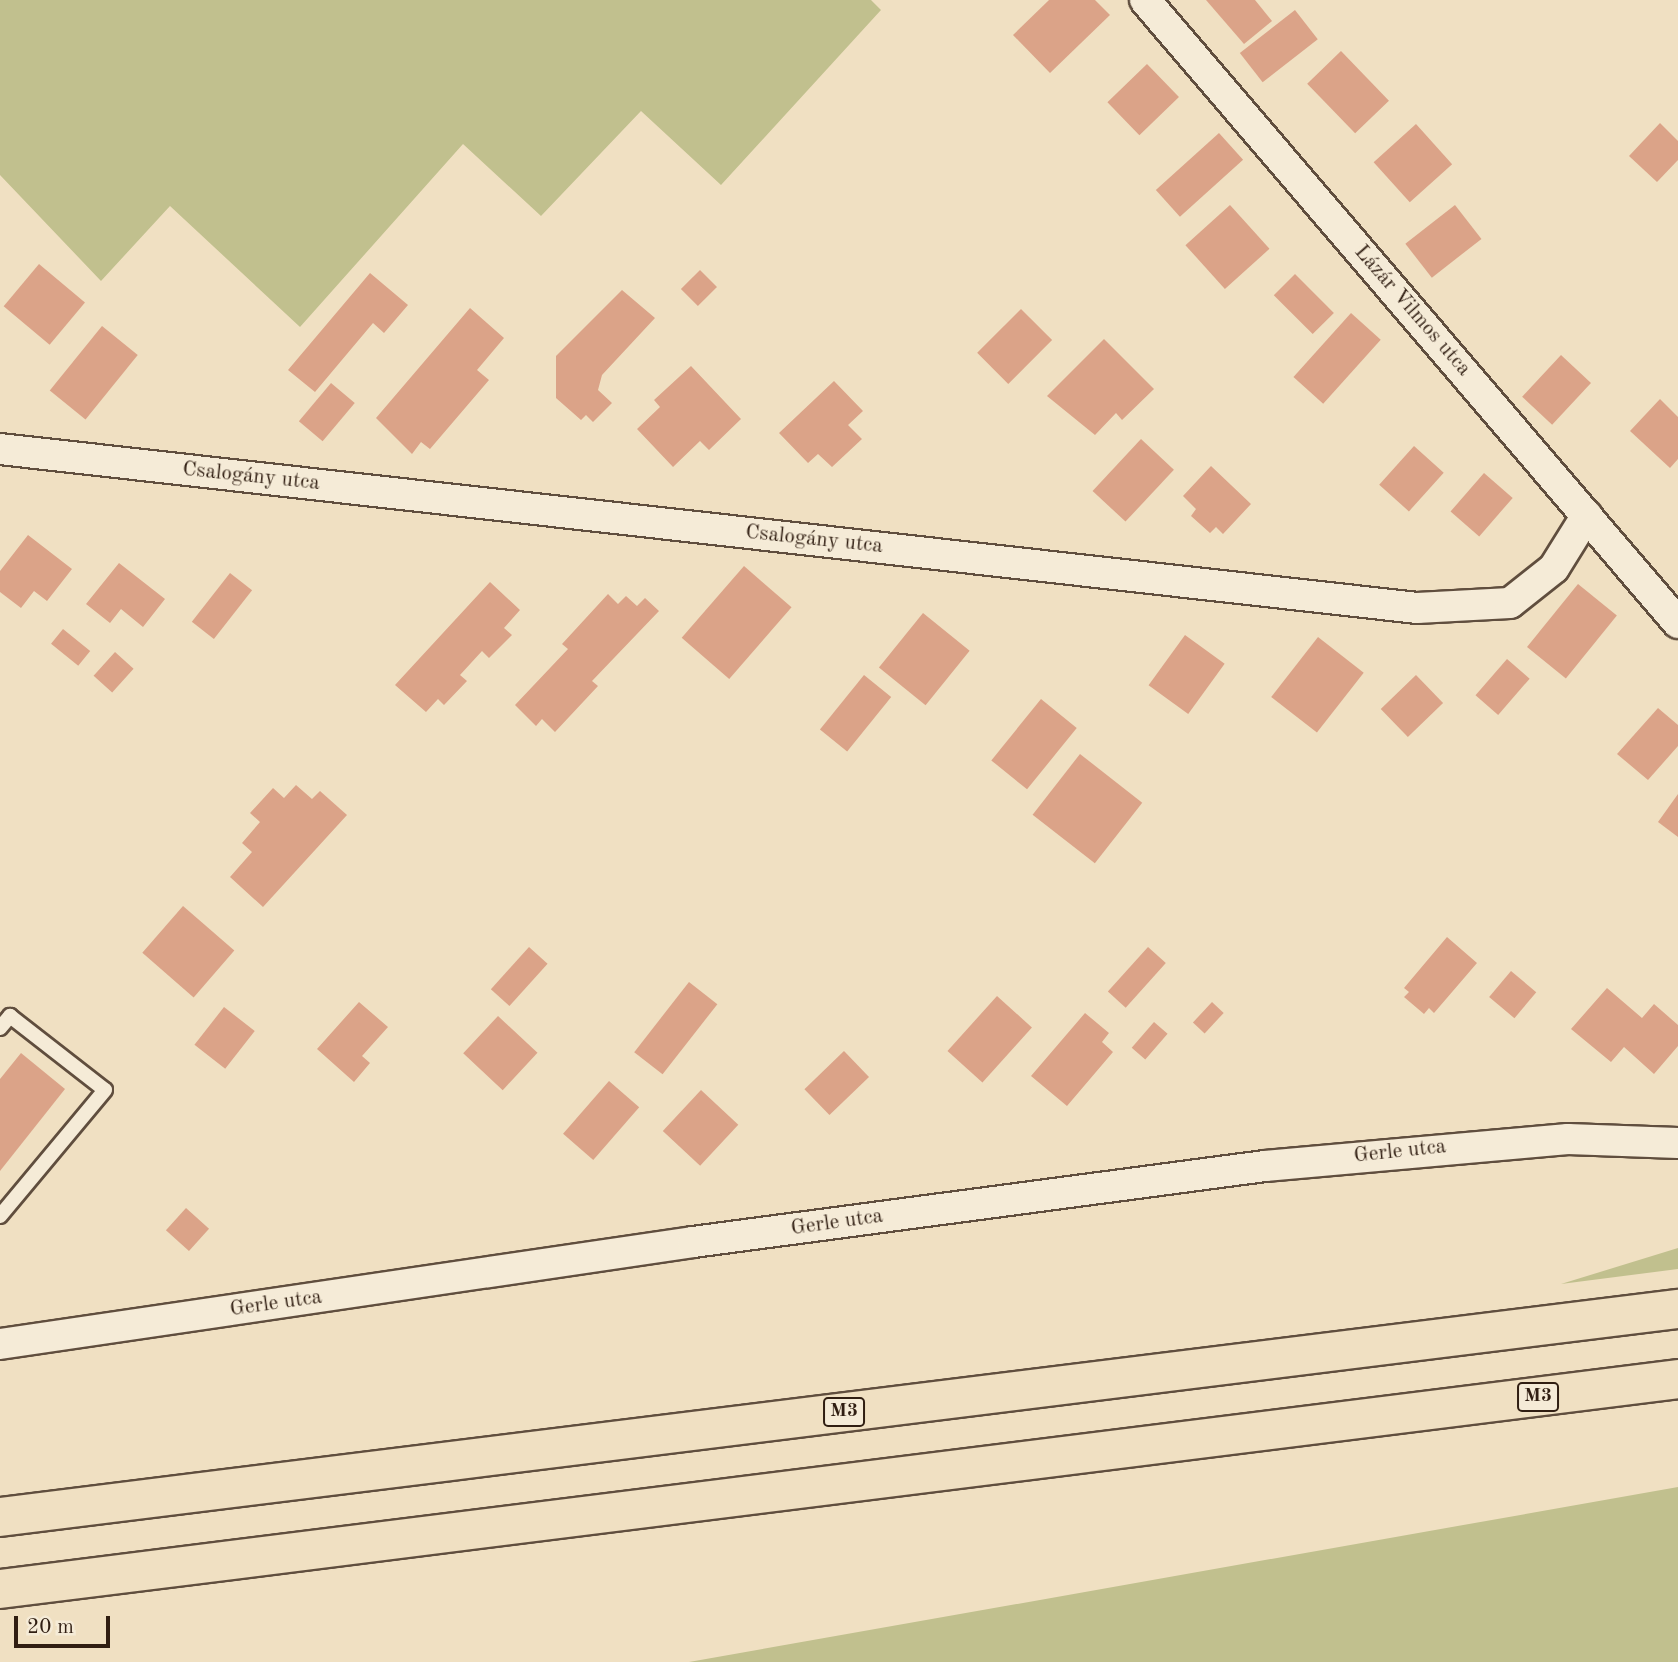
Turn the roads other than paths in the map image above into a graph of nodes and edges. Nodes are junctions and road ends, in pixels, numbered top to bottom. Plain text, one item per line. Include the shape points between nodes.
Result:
1 (1145, 0) edge
2 (0, 449) edge
3 (1587, 515) junction
4 (1678, 623) edge
5 (0, 1028) edge
6 (1678, 1143) edge
7 (0, 1216) edge
8 (1678, 1309) edge
9 (0, 1344) edge
10 (1678, 1380) edge
11 (5, 1517) edge
12 (13, 1587) edge

1 - 3 street, Lázár Vilmos utca
2 - 3 street, Csalogány utca via 1417,608 1510,603 1554,568
3 - 4 street, Lázár Vilmos utca
5 - 7 lane via 10,1016 105,1090
6 - 9 street, Gerle utca via 1568,1139 1265,1166 693,1242
8 - 11 highway, M3
10 - 12 highway, M3

